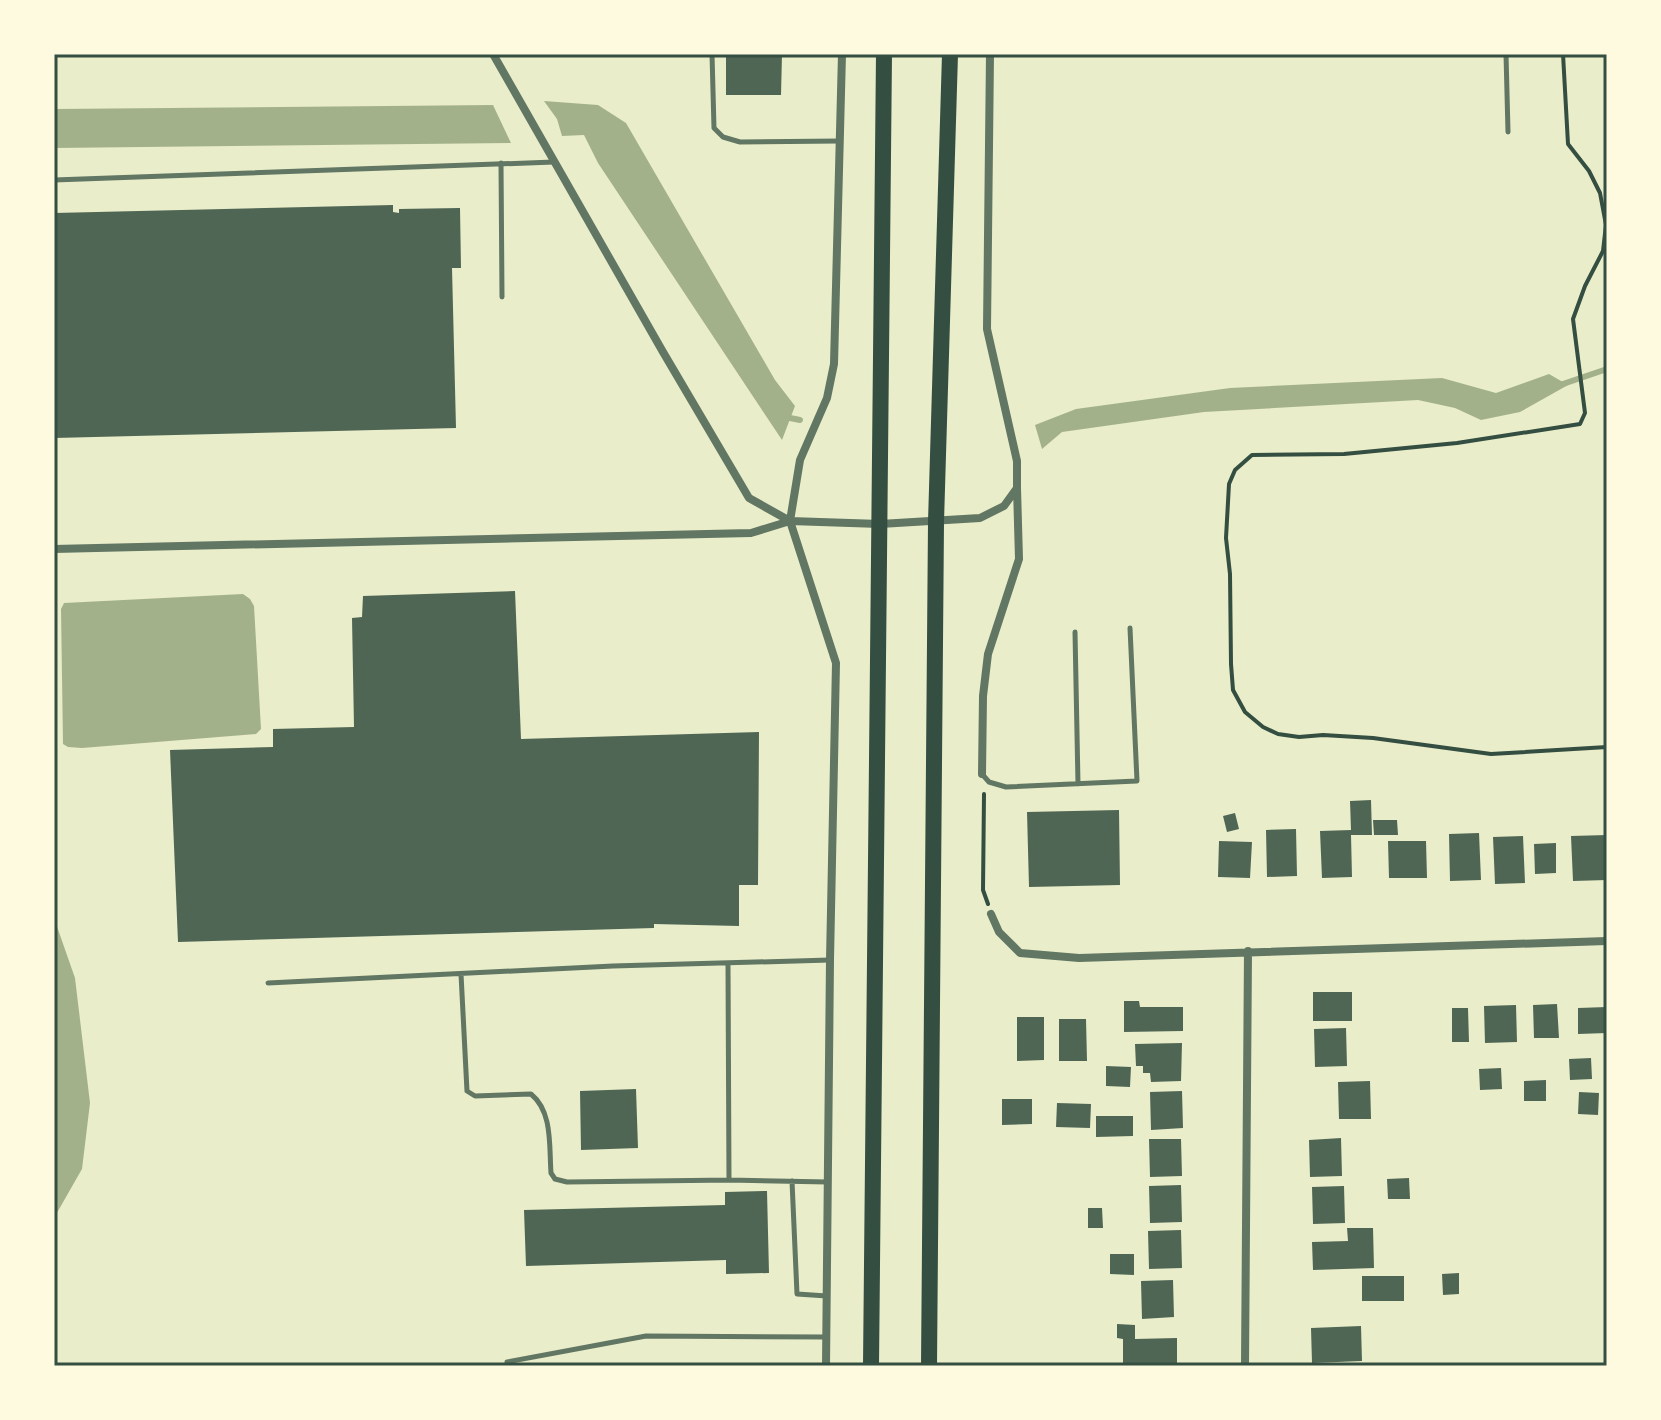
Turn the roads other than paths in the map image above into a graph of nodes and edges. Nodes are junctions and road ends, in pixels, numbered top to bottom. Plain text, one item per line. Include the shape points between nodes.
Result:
1 (493, 54) edge
2 (712, 54) edge
3 (842, 54) edge
4 (884, 54) edge
5 (950, 54) edge
6 (990, 54) edge
7 (1506, 54) edge
8 (1508, 132) dead end
9 (841, 141) junction
10 (554, 162) junction
11 (501, 163) junction
12 (54, 180) edge
13 (502, 297) dead end
14 (1017, 488) junction
15 (790, 521) junction
16 (936, 522) junction
17 (880, 524) junction
18 (54, 549) edge
19 (1130, 628) dead end
20 (1075, 632) dead end
21 (982, 774) joint
22 (1078, 784) junction
23 (991, 914) road end
24 (1607, 941) edge
25 (1248, 951) junction
26 (830, 960) junction
27 (728, 964) junction
28 (461, 974) junction
29 (268, 983) dead end
30 (731, 1180) junction
31 (792, 1181) junction
32 (828, 1182) junction
33 (827, 1296) junction
34 (826, 1337) junction
35 (507, 1362) dead end
36 (826, 1366) edge
37 (871, 1366) edge
38 (929, 1366) edge
39 (1245, 1366) edge

1 - 10 street
2 - 9 lane via 714,128 723,137 740,142
3 - 9 street
4 - 17 highway
5 - 16 highway
6 - 14 street via 987,329 1017,461
7 - 8 lane
9 - 15 street via 834,364 827,398 800,460
10 - 11 lane
10 - 15 street via 749,498
11 - 12 lane
11 - 13 lane
14 - 16 street via 1004,506 980,518
14 - 21 street via 1019,559 988,654
15 - 17 street
15 - 18 street via 751,533
15 - 26 street via 836,663
16 - 17 street
16 - 38 highway
17 - 37 highway
19 - 22 lane via 1137,781
20 - 22 lane
21 - 22 lane via 1006,787
23 - 25 street via 999,932 1020,953 1079,958
24 - 25 street
25 - 39 street
26 - 27 lane
26 - 32 street
27 - 28 lane
27 - 30 lane
28 - 29 lane
28 - 30 lane via 467,1091 475,1096 531,1094 541,1102 555,1179
30 - 31 lane
31 - 32 lane
31 - 33 lane via 797,1294
32 - 33 street
33 - 34 street
34 - 35 lane via 646,1336
34 - 36 street

